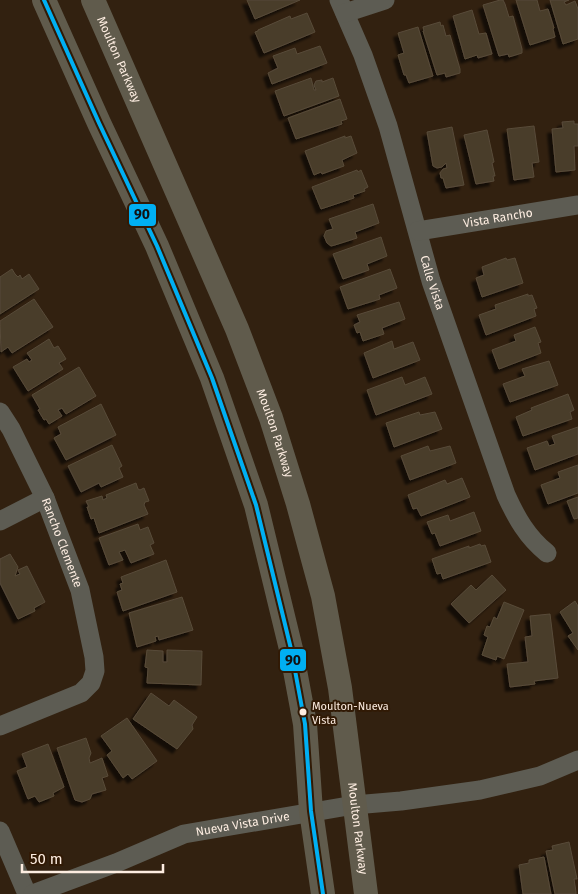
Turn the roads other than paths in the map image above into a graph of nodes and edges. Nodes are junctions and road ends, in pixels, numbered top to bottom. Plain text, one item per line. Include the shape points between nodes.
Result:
1 (44, 0) edge
2 (93, 0) edge
3 (385, 0) edge
4 (342, 6) edge
5 (578, 205) edge
6 (418, 231) junction
7 (0, 412) edge
8 (45, 498) junction
9 (0, 521) edge
10 (547, 553) dead end
11 (0, 726) edge
12 (578, 760) edge
13 (354, 805) junction
14 (311, 811) junction
15 (0, 831) edge
16 (27, 894) edge
17 (33, 894) edge
18 (323, 894) edge
19 (366, 894) edge

1 - 14 main road via 157,246 212,378 256,505 291,649 305,724
2 - 13 main road, Moulton Parkway via 237,329 271,418 323,596 340,688
3 - 4 street
4 - 6 street, Calle Vista via 388,126
5 - 6 street, Vista Rancho
6 - 10 street, Calle Vista via 437,299 506,495 533,541
7 - 8 street, Rancho Clemente
8 - 9 street
8 - 11 street, Rancho Clemente via 80,590 95,671 81,694
12 - 13 street, Nueva Vista Drive via 540,776 480,790
13 - 14 street, Nueva Vista Drive
13 - 19 main road, Moulton Parkway
14 - 17 street, Nueva Vista Drive via 184,834
14 - 18 main road
15 - 16 street

